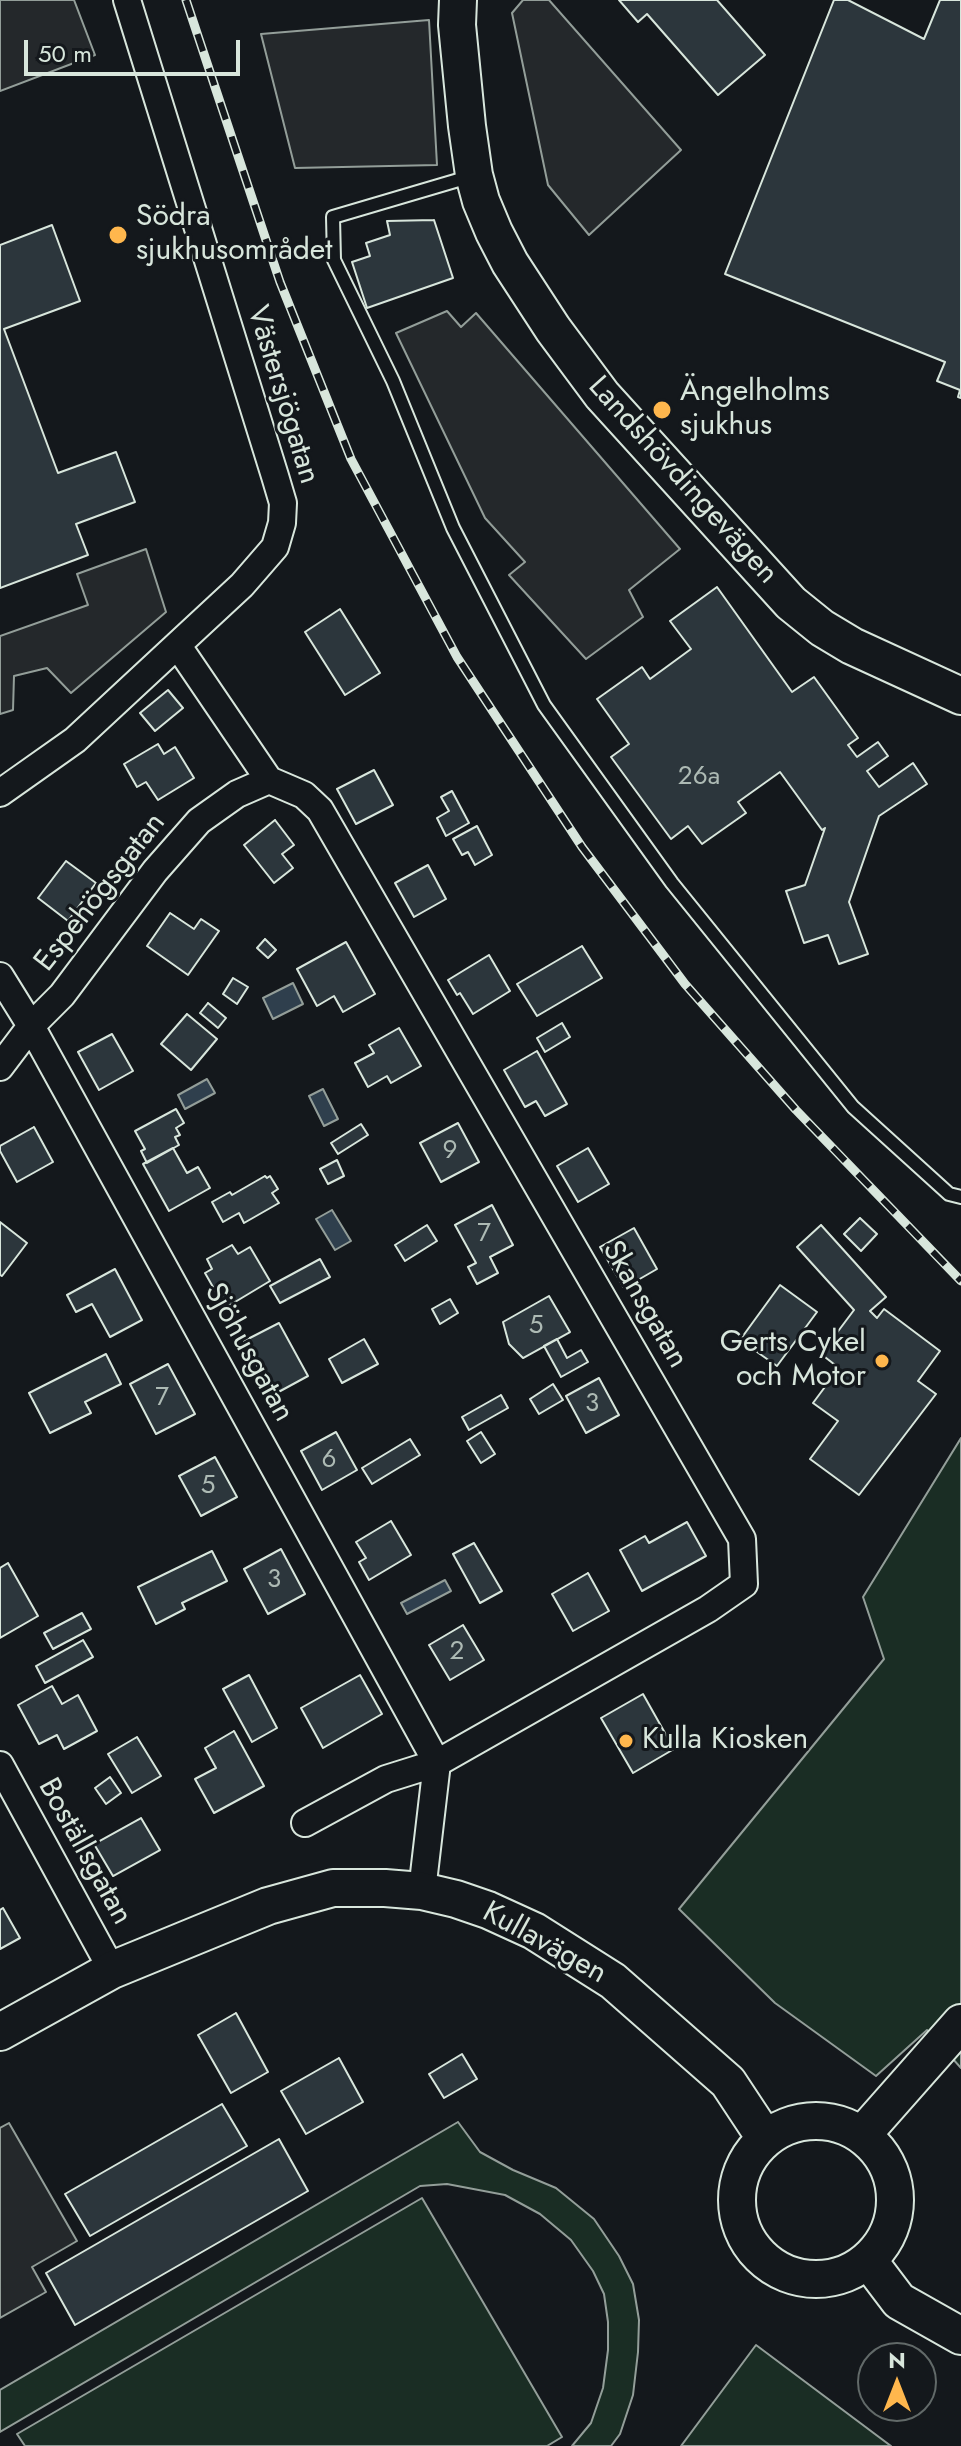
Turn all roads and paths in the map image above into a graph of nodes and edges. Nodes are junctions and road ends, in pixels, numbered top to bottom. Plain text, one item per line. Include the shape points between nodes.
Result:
1 (127, 0) edge
2 (458, 0) edge
3 (474, 175) junction
4 (178, 646) junction
5 (961, 696) edge
6 (269, 780) junction
7 (0, 793) edge
8 (0, 976) edge
9 (31, 1026) junction
10 (0, 1067) edge
11 (961, 1197) edge
12 (437, 1763) junction
13 (0, 1765) edge
14 (305, 1823) dead end
15 (422, 1891) junction
16 (112, 1970) junction
17 (961, 2023) edge
18 (0, 2032) edge
19 (863, 2134) junction
20 (765, 2138) junction
21 (868, 2260) junction
22 (961, 2336) edge

1 - 4 street, Västersjögatan via 283,503 280,537 268,558
2 - 3 street, Landshövdingevägen
3 - 5 street, Landshövdingevägen via 494,232 553,329 602,395 791,603 852,646
3 - 11 lane via 333,217 334,260 393,381 453,528 544,705 672,883 853,1107 949,1194
4 - 6 street
4 - 7 street, Västersjögatan via 75,740
6 - 9 street, Espehögsgatan via 237,794 199,821 62,995
6 - 12 street, Skansgatan via 289,786 320,810 742,1539 744,1584
8 - 9 street, Sjöhusgatan
9 - 10 street, Espehögsgatan
9 - 12 street, Sjöhusgatan
12 - 14 street, Skansgatan via 386,1779
12 - 15 street
13 - 16 street, Boställsgatan
15 - 16 street, Kullavägen via 333,1888 268,1906
15 - 20 street, Kullavägen via 522,1926 613,1981 728,2082
16 - 18 street, Kullavägen
17 - 19 street
19 - 20 street via 814,2120 788,2125
19 - 21 street via 883,2155 894,2182 895,2211 886,2238
20 - 21 street via 747,2159 737,2185 737,2213 747,2240 764,2261 789,2275 816,2280 844,2275
21 - 22 street via 899,2301

